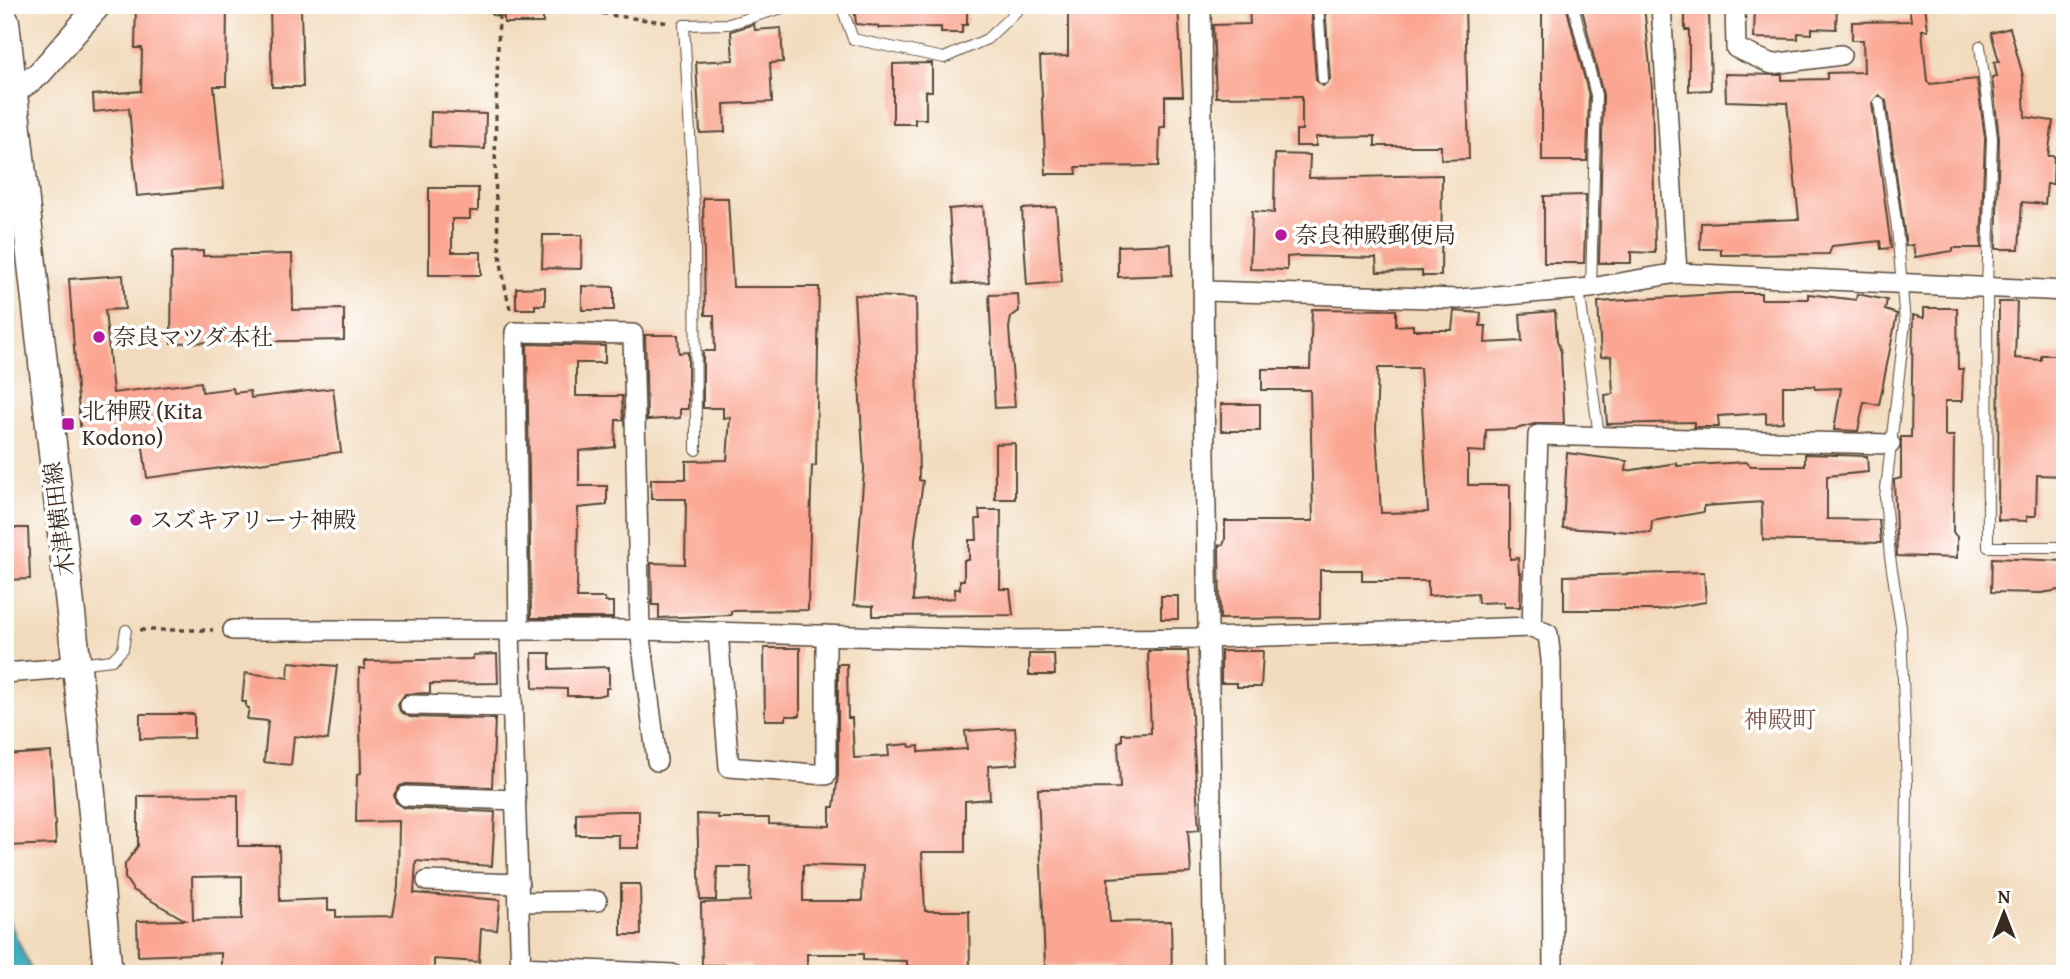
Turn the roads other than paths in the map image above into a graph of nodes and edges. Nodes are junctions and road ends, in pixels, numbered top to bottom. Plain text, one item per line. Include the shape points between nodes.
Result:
1 (99, 5) edge
2 (792, 5) edge
3 (841, 5) edge
4 (1023, 5) edge
5 (1201, 5) edge
6 (1318, 5) edge
7 (1573, 5) edge
8 (1661, 5) edge
9 (1735, 5) edge
10 (5, 22) edge
11 (1980, 46) dead end
12 (1841, 55) dead end
13 (1323, 79) dead end
14 (12, 93) junction
15 (1879, 102) dead end
16 (1677, 273) junction
17 (1903, 282) junction
18 (1987, 287) junction
19 (1585, 288) junction
20 (1205, 291) junction
21 (2065, 291) edge
22 (1598, 436) junction
23 (1890, 444) junction
24 (696, 450) dead end
25 (2065, 547) edge
26 (1532, 627) junction
27 (126, 630) road end
28 (233, 630) road end
29 (640, 630) junction
30 (514, 631) junction
31 (718, 632) junction
32 (826, 635) junction
33 (1210, 638) junction
34 (76, 664) junction
35 (5, 673) edge
36 (410, 705) dead end
37 (512, 707) junction
38 (657, 761) dead end
39 (406, 796) dead end
40 (516, 800) junction
41 (427, 881) dead end
42 (519, 893) junction
43 (597, 901) dead end
44 (521, 970) edge
45 (108, 974) edge
46 (672, 974) edge
47 (1214, 974) edge
48 (1553, 974) edge
49 (1905, 974) edge

1 - 14 street via 39,74
2 - 24 lane via 729,24 684,25 695,226
3 - 4 lane via 853,39 944,58 987,39
5 - 20 street
6 - 13 lane
7 - 19 lane via 1596,95
8 - 16 street
9 - 12 street via 1736,48 1772,64
10 - 14 main road, 木津横田線
11 - 18 lane via 1992,138
14 - 34 main road, 木津横田線
15 - 17 lane
16 - 17 street
16 - 19 street
17 - 18 street
17 - 23 lane via 1905,323
18 - 21 street
18 - 25 lane via 1988,547
19 - 20 street via 1458,299
19 - 22 lane
20 - 33 street
22 - 23 street
22 - 26 street via 1538,435
23 - 49 lane via 1885,497 1901,627 1906,772
26 - 33 street
26 - 48 street via 1548,634 1550,660
27 - 34 lane via 123,649 112,660
28 - 30 street
29 - 30 street
29 - 30 street via 633,334 515,332
29 - 31 street
29 - 38 street
30 - 37 street
31 - 32 street
31 - 32 street via 729,767 826,775
32 - 33 street via 998,640
33 - 47 street
34 - 35 street
34 - 45 main road, 木津横田線
36 - 37 street
37 - 40 street
39 - 40 street
40 - 42 street
41 - 42 street
42 - 43 street
42 - 44 street
44 - 46 street

